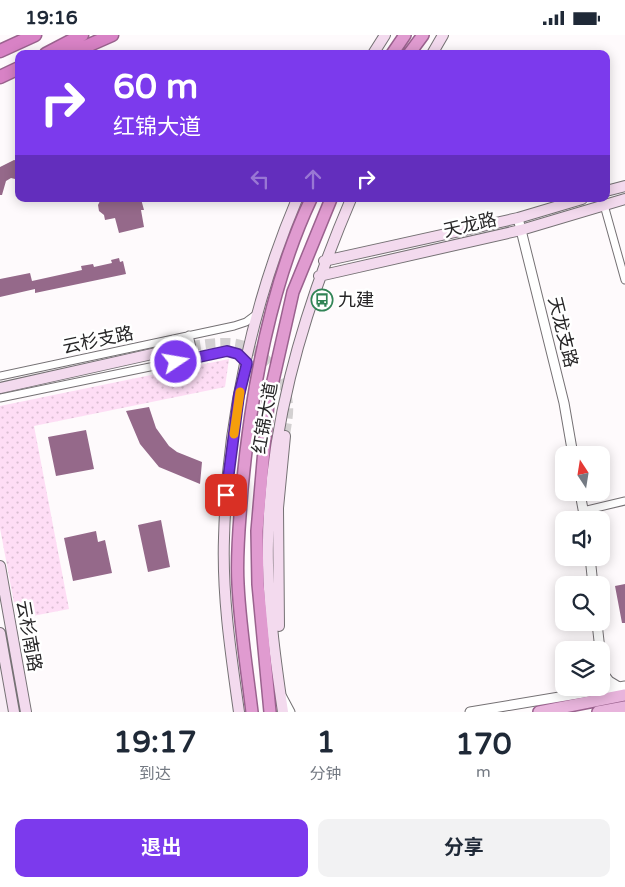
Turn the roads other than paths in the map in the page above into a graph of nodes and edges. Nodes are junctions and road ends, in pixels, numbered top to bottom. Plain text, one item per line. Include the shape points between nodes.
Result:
1 (35, 35) edge
2 (82, 35) edge
3 (112, 35) edge
4 (385, 35) edge
5 (405, 35) edge
6 (423, 35) edge
7 (443, 35) edge
8 (54, 50) edge
9 (78, 50) edge
10 (376, 50) edge
11 (395, 50) edge
12 (412, 50) edge
13 (434, 50) edge
14 (0, 51) edge
15 (15, 70) edge
16 (0, 77) edge
17 (625, 186) edge
18 (610, 190) edge
19 (625, 199) edge
20 (296, 202) edge
21 (310, 202) edge
22 (330, 202) edge
23 (350, 202) edge
24 (572, 202) edge
25 (604, 205) junction
26 (518, 218) junction
27 (521, 230) junction
28 (324, 261) junction
29 (319, 276) junction
30 (625, 280) edge
31 (258, 313) junction
32 (189, 335) junction
33 (173, 339) junction
34 (161, 352) tunnel mouth
35 (199, 357) junction
36 (176, 362) junction
37 (247, 363) junction
38 (0, 376) edge
39 (0, 388) edge
40 (0, 398) edge
41 (285, 435) tunnel mouth
42 (571, 446) edge
43 (625, 501) edge
44 (598, 511) edge
45 (0, 566) edge
46 (0, 633) edge
47 (275, 657) junction
48 (610, 682) edge
49 (610, 690) edge
50 (623, 690) edge
51 (280, 693) junction
52 (559, 696) edge
53 (625, 707) edge
54 (14, 712) edge
55 (26, 712) edge
56 (239, 712) edge
57 (252, 712) edge
58 (270, 712) edge
59 (283, 712) edge
60 (290, 712) edge
61 (470, 712) edge
62 (539, 712) edge
63 (598, 712) edge

1 - 14 highway
2 - 8 highway
3 - 9 highway
4 - 10 main road
5 - 11 highway
6 - 12 highway
7 - 13 main road
15 - 16 highway
17 - 18 main road
19 - 25 main road, 天龙路
20 - 31 main road, 红锦大道
21 - 57 highway, 红锦大道 via 278,287 253,400 244,467 238,583
22 - 58 highway, 红锦大道 via 293,292 268,403 257,531 258,584
23 - 28 main road, 红锦大道
24 - 26 main road, 天龙路
25 - 27 main road, 天龙路
25 - 30 street
26 - 27 street, 天龙支路
26 - 28 main road, 天龙路
27 - 29 main road, 天龙路
27 - 42 street, 天龙支路 via 564,403
28 - 29 main road, 红锦大道
29 - 47 main road, 红锦大道 via 282,406 270,500 268,565
31 - 32 street, 云杉支路 via 246,322
31 - 37 main road, 红锦大道
32 - 33 street, 云杉支路
32 - 35 street via 193,352
33 - 36 street via 181,342 183,349
33 - 38 street, 云杉支路
34 - 39 main road
35 - 36 street
35 - 37 street via 227,351 238,354
36 - 40 street
37 - 56 main road, 红锦大道 via 239,395 224,539 224,579
41 - 47 main road via 278,508 280,630
43 - 44 street
45 - 55 main road, 云杉南路
46 - 54 main road, 云杉南路
47 - 51 main road, 红锦大道
48 - 50 street
49 - 50 street
50 - 62 main road
51 - 59 main road, 红锦大道
51 - 60 street
52 - 61 street
53 - 63 main road

